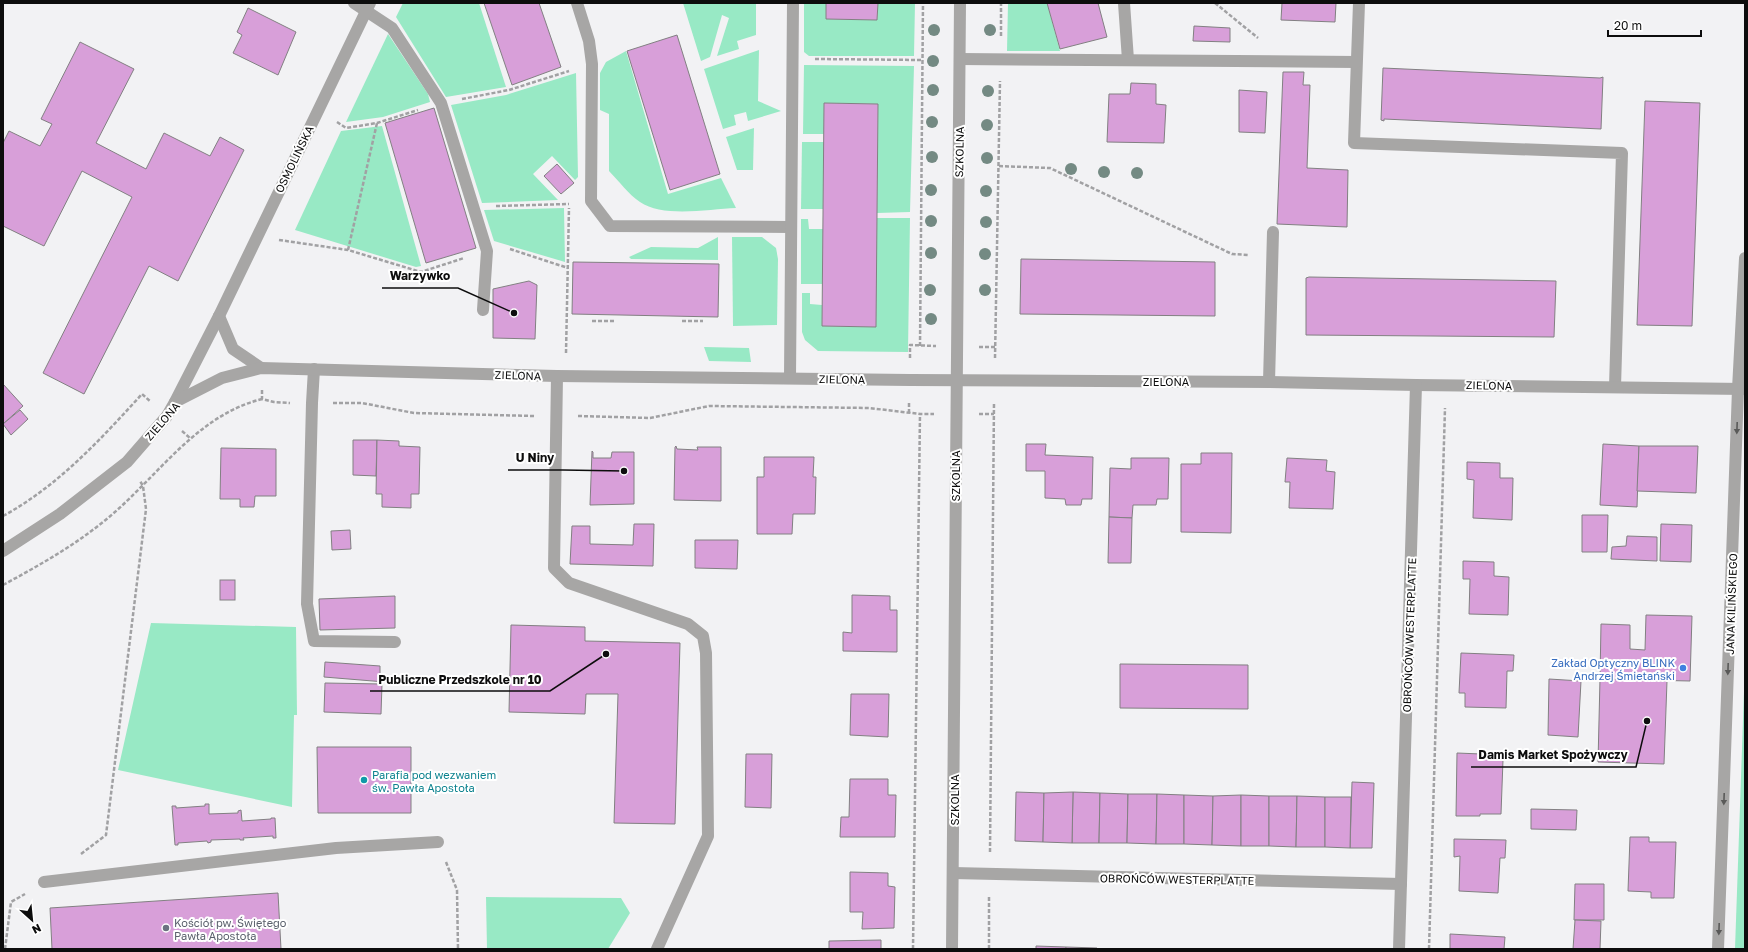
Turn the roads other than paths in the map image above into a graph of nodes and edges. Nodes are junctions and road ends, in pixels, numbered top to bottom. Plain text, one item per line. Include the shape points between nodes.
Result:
1 (354, 3) edge
2 (577, 3) edge
3 (793, 3) edge
4 (960, 3) edge
5 (1124, 3) edge
6 (1359, 3) edge
7 (368, 6) edge
8 (960, 59) junction
9 (1128, 60) junction
10 (1356, 62) junction
11 (790, 226) junction
12 (1273, 232) dead end
13 (1745, 258) edge
14 (484, 310) dead end
15 (219, 316) junction
16 (261, 368) junction
17 (314, 369) junction
18 (561, 376) junction
19 (790, 378) junction
20 (956, 380) junction
21 (1269, 382) junction
22 (1416, 385) junction
23 (1615, 387) junction
24 (1742, 389) edge
25 (175, 402) junction
26 (3, 551) edge
27 (395, 642) dead end
28 (438, 842) road end
29 (953, 873) junction
30 (44, 882) road end
31 (1401, 884) junction
32 (657, 949) edge
33 (952, 949) edge
34 (1399, 949) edge
35 (1718, 949) edge

1 - 7 street
2 - 11 street via 589,41 592,64 591,201 610,226
3 - 11 street
4 - 8 street, SZKOLNA
5 - 9 street
6 - 10 street
7 - 14 street via 392,28 441,103 487,251
7 - 15 street, OSMOLIŃSKA
8 - 9 street
8 - 20 street, SZKOLNA
9 - 10 street
10 - 23 street via 1354,143 1622,153
11 - 19 street
12 - 21 street
13 - 24 street, JANA KILIŃSKIEGO
15 - 16 street via 233,349
15 - 25 street, OSMOLIŃSKA
16 - 17 street, ZIELONA
16 - 25 street, ZIELONA via 222,378
17 - 18 street, ZIELONA
17 - 27 street via 306,597 314,641
18 - 19 street, ZIELONA
18 - 32 street via 554,568 568,583 688,624 703,636 706,653 708,836
19 - 20 street, ZIELONA
20 - 21 street, ZIELONA
20 - 29 street, SZKOLNA
21 - 22 street, ZIELONA
22 - 23 street, ZIELONA
22 - 31 street, OBROŃCÓW WESTERPLATTE
23 - 24 street, ZIELONA
24 -> 35 street, JANA KILIŃSKIEGO
25 - 26 street, ZIELONA via 167,416 127,462 60,514
28 - 30 street via 336,848
29 - 31 street, OBROŃCÓW WESTERPLATTE
29 - 33 street, SZKOLNA
31 - 34 street, OBROŃCÓW WESTERPLATTE

